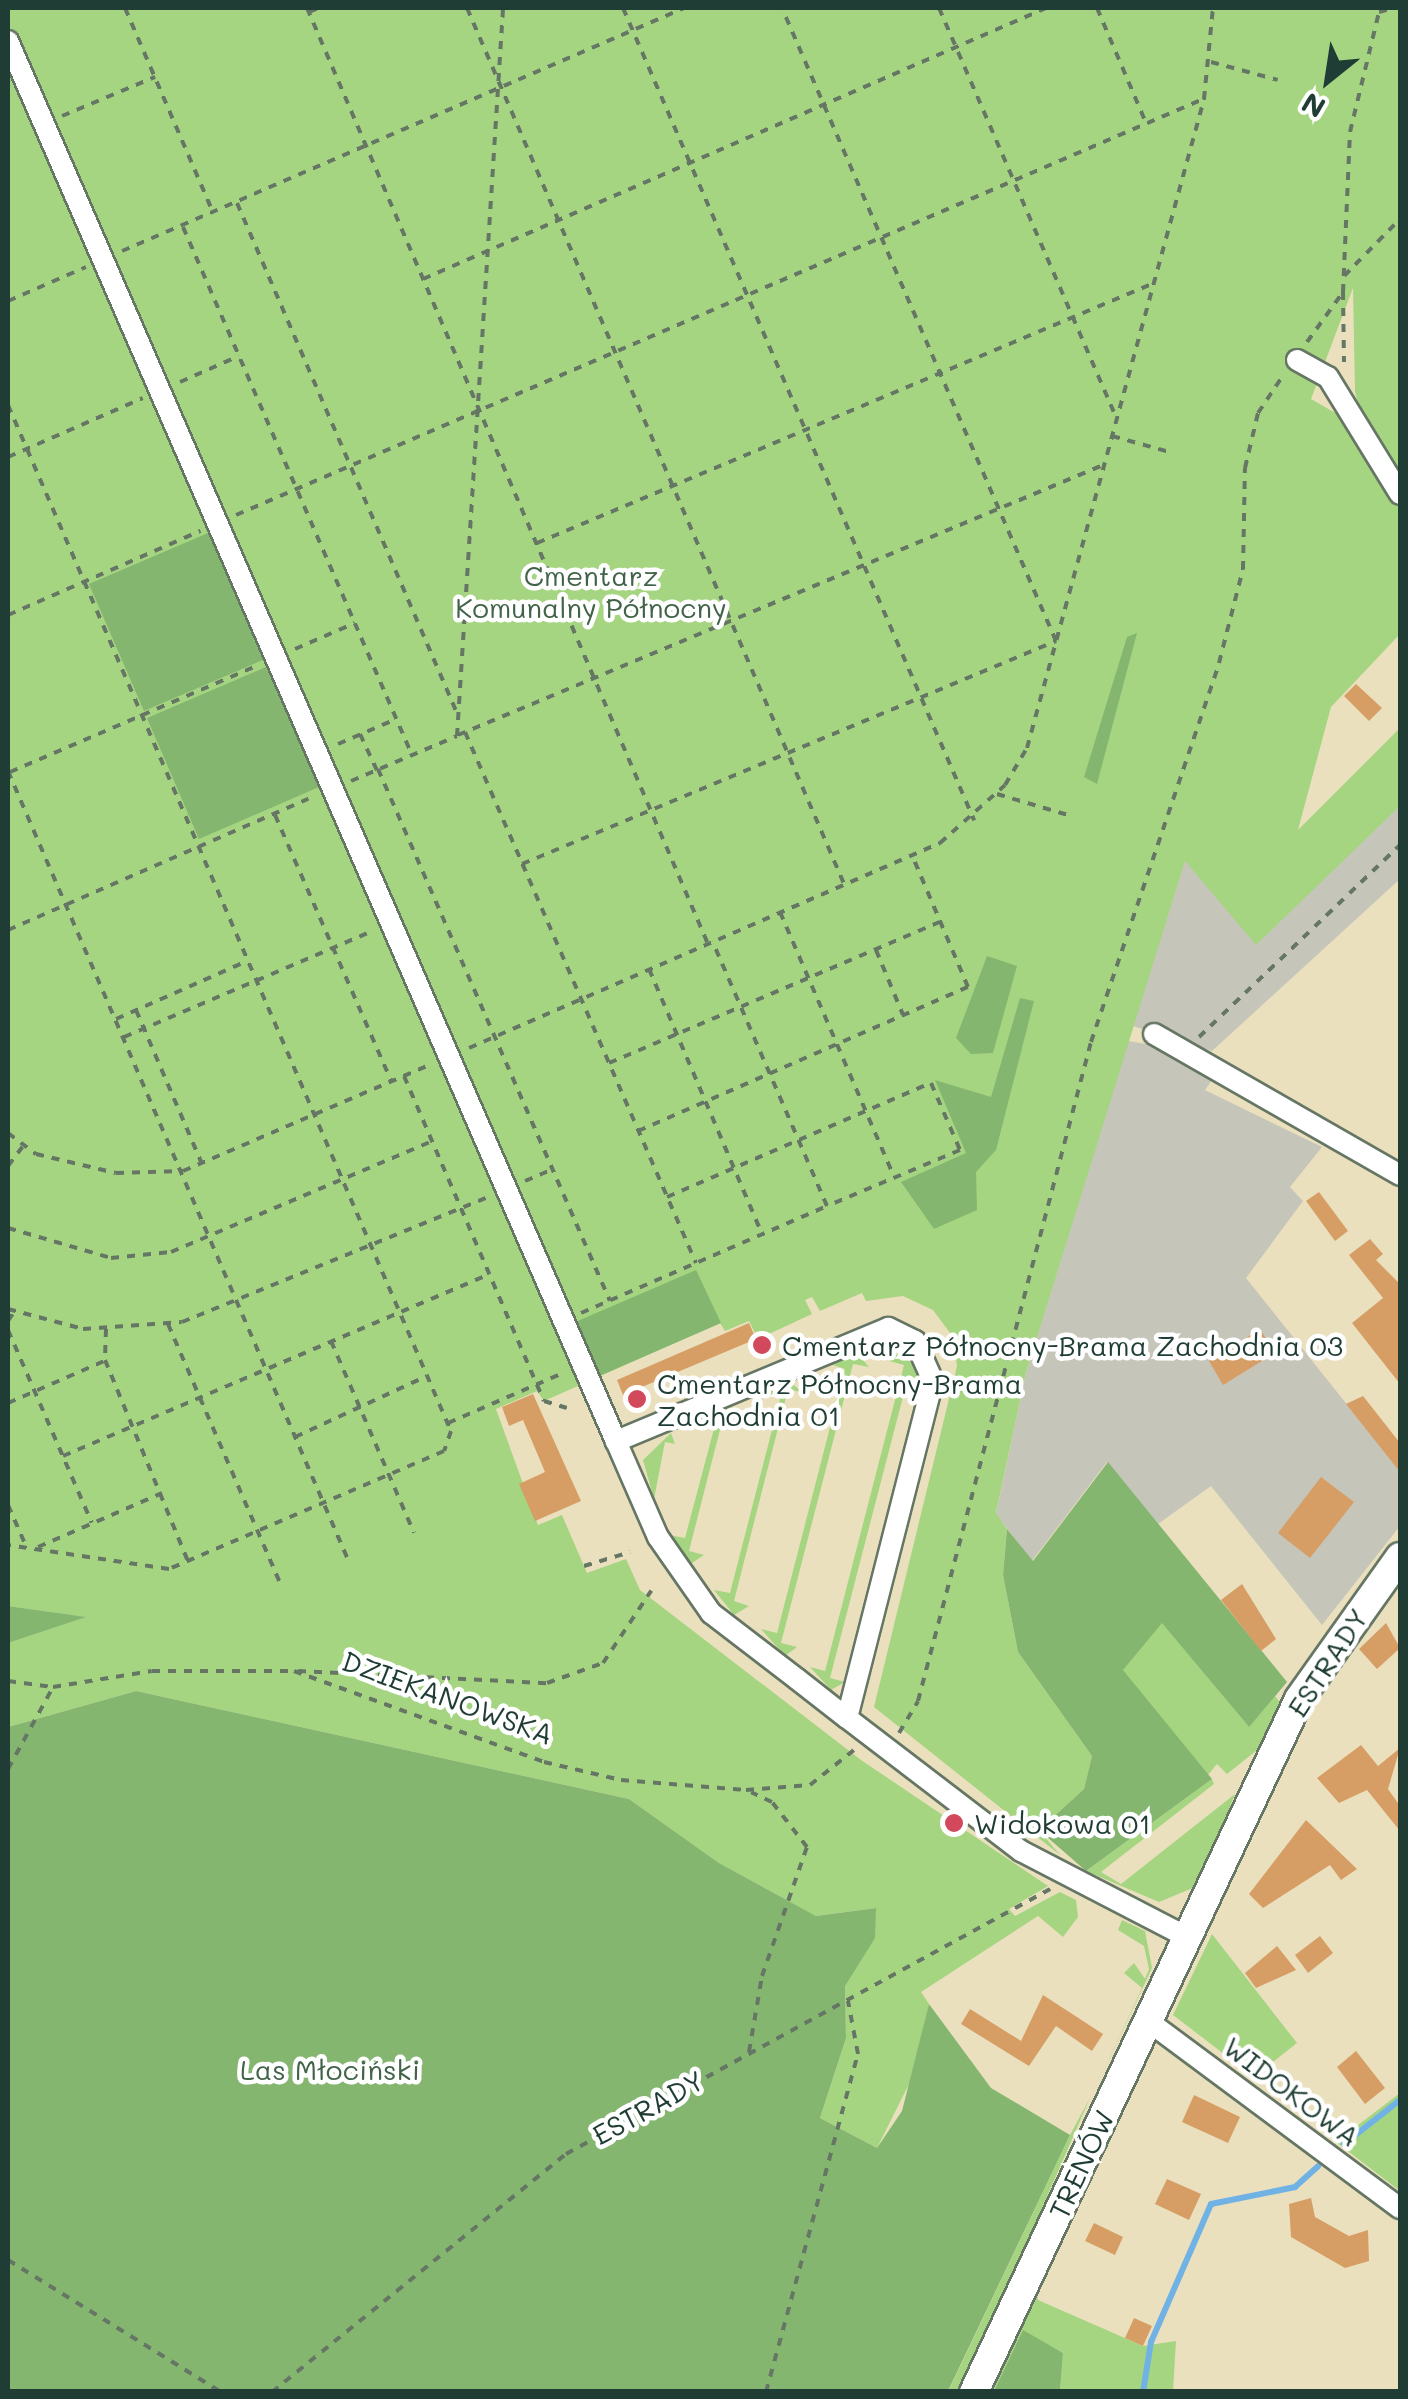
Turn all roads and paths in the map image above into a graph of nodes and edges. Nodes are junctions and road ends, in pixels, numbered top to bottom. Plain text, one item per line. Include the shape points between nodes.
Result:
1 (124, 8) edge
2 (319, 8) edge
3 (466, 8) edge
4 (503, 8) edge
5 (623, 8) edge
6 (684, 8) edge
7 (782, 8) edge
8 (939, 8) edge
9 (1046, 8) edge
10 (1097, 8) edge
11 (1213, 8) edge
12 (1394, 8) edge
13 (308, 10) edge
14 (1379, 10) edge
15 (633, 30) junction
16 (8, 41) edge
17 (956, 47) junction
18 (1211, 62) junction
19 (155, 77) junction
20 (1278, 80) dead end
21 (498, 82) junction
22 (1204, 98) junction
23 (824, 104) junction
24 (1146, 123) junction
25 (44, 124) junction
26 (364, 144) junction
27 (690, 163) junction
28 (1014, 180) junction
29 (237, 202) junction
30 (214, 212) junction
31 (1400, 219) edge
32 (558, 220) junction
33 (183, 226) junction
34 (881, 238) junction
35 (488, 251) junction
36 (102, 260) junction
37 (1344, 276) junction
38 (423, 279) junction
39 (1154, 283) junction
40 (1343, 292) junction
41 (748, 295) junction
42 (8, 300) edge
43 (1071, 312) junction
44 (614, 352) junction
45 (239, 356) junction
46 (1297, 360) junction
47 (938, 370) junction
48 (1346, 374) dead end
49 (158, 391) junction
50 (8, 404) edge
51 (479, 410) junction
52 (1116, 418) junction
53 (805, 428) junction
54 (1112, 436) junction
55 (26, 448) junction
56 (1173, 453) dead end
57 (8, 457) edge
58 (1104, 466) junction
59 (350, 467) junction
60 (672, 485) junction
61 (296, 490) junction
62 (1400, 494) edge
63 (997, 506) junction
64 (217, 523) junction
65 (536, 544) junction
66 (865, 562) junction
67 (84, 581) junction
68 (8, 615) edge
69 (729, 618) junction
70 (355, 623) junction
71 (1056, 641) junction
72 (274, 658) junction
73 (593, 677) junction
74 (920, 694) junction
75 (142, 715) junction
76 (458, 718) junction
77 (396, 719) junction
78 (466, 732) junction
79 (360, 734) junction
80 (457, 736) junction
81 (786, 751) junction
82 (315, 754) junction
83 (412, 755) junction
84 (378, 769) junction
85 (8, 772) edge
86 (330, 789) junction
87 (998, 794) junction
88 (650, 809) junction
89 (275, 814) junction
90 (1068, 815) dead end
91 (974, 821) junction
92 (1400, 845) edge
93 (198, 848) junction
94 (912, 855) junction
95 (522, 864) junction
96 (844, 884) junction
97 (8, 891) edge
98 (66, 904) junction
99 (780, 912) junction
100 (940, 922) junction
101 (388, 924) junction
102 (10, 929) edge
103 (711, 943) junction
104 (333, 948) junction
105 (876, 950) junction
106 (247, 961) junction
107 (649, 970) junction
108 (8, 976) edge
109 (809, 978) junction
110 (256, 981) junction
111 (581, 999) junction
112 (741, 1007) junction
113 (136, 1010) junction
114 (903, 1016) junction
115 (116, 1019) junction
116 (144, 1029) junction
117 (677, 1034) junction
118 (1154, 1034) dead end
119 (494, 1037) junction
120 (124, 1038) junction
121 (837, 1044) junction
122 (1197, 1057) junction
123 (446, 1058) junction
124 (608, 1064) junction
125 (770, 1074) junction
126 (404, 1076) junction
127 (391, 1082) junction
128 (705, 1102) junction
129 (866, 1111) junction
130 (314, 1114) junction
131 (638, 1131) junction
132 (8, 1133) edge
133 (799, 1140) junction
134 (432, 1141) junction
135 (24, 1145) junction
136 (201, 1163) junction
137 (8, 1166) edge
138 (734, 1168) junction
139 (552, 1170) junction
140 (182, 1171) junction
141 (1400, 1175) edge
142 (894, 1177) junction
143 (342, 1181) junction
144 (505, 1190) junction
145 (667, 1197) junction
146 (827, 1206) junction
147 (461, 1208) junction
148 (8, 1228) edge
149 (762, 1234) junction
150 (210, 1238) junction
151 (371, 1248) junction
152 (696, 1263) junction
153 (489, 1274) junction
154 (610, 1301) junction
155 (236, 1304) junction
156 (11, 1310) edge
157 (400, 1312) junction
158 (8, 1321) edge
159 (561, 1322) junction
160 (168, 1324) junction
161 (106, 1329) junction
162 (8, 1330) edge
163 (332, 1342) junction
164 (105, 1360) junction
165 (265, 1370) junction
166 (586, 1373) junction
167 (428, 1376) junction
168 (536, 1384) junction
169 (34, 1391) junction
170 (200, 1397) junction
171 (8, 1403) edge
172 (360, 1407) junction
173 (567, 1408) dead end
174 (448, 1423) junction
175 (134, 1426) junction
176 (295, 1436) junction
177 (616, 1441) junction
178 (63, 1456) junction
179 (390, 1474) junction
180 (162, 1493) junction
181 (324, 1503) junction
182 (8, 1505) edge
183 (92, 1523) junction
184 (257, 1532) junction
185 (414, 1533) dead end
186 (8, 1545) edge
187 (26, 1548) junction
188 (34, 1549) junction
189 (630, 1552) dead end
190 (1400, 1557) edge
191 (188, 1561) junction
192 (349, 1562) dead end
193 (584, 1566) dead end
194 (282, 1588) dead end
195 (651, 1591) dead end
196 (294, 1671) junction
197 (8, 1681) edge
198 (53, 1687) junction
199 (846, 1718) junction
200 (896, 1737) dead end
201 (856, 1748) dead end
202 (8, 1769) edge
203 (746, 1790) junction
204 (1064, 1881) junction
205 (1187, 1937) junction
206 (848, 2000) junction
207 (1148, 2021) junction
208 (749, 2052) junction
209 (1400, 2208) edge
210 (8, 2260) edge
211 (220, 2392) edge
212 (272, 2392) edge
213 (766, 2392) edge
214 (974, 2392) edge

1 - 19 path
2 - 13 path
3 - 21 path
4 - 21 path
5 - 15 path
6 - 15 path
7 - 23 path
8 - 17 path
9 - 17 path
10 - 24 path
11 - 18 path
12 - 14 path
13 - 26 path
14 - 37 path via 1350,132
15 - 21 path
15 - 27 path
16 - 25 street
17 - 23 path
17 - 28 path
18 - 20 path
18 - 22 path
19 - 25 path
19 - 30 path
21 - 26 path
21 - 32 path
21 - 35 path
22 - 24 path
22 - 39 path
23 - 27 path
23 - 34 path
24 - 28 path
25 - 36 street
26 - 29 path
26 - 38 path
27 - 32 path
27 - 41 path
28 - 34 path
28 - 43 path
29 - 30 path
29 - 59 path
30 - 33 path
31 - 37 path
32 - 35 path
32 - 44 path
33 - 36 path
33 - 45 path
34 - 41 path
34 - 47 path
35 - 38 path
35 - 51 path
36 - 42 path
36 - 49 street
37 - 40 path
38 - 51 path
39 - 43 path
39 - 52 path
40 - 46 path
40 - 48 path
41 - 44 path
41 - 53 path
43 - 47 path
43 - 52 path
44 - 51 path
44 - 60 path
45 - 49 path
45 - 61 path
46 - 62 street via 1328,378
46 - 200 path via 1258,413 1245,468 1243,569 1219,664 1091,1042 918,1701
47 - 53 path
47 - 63 path
49 - 55 path
49 - 64 street
50 - 55 path
51 - 59 path
51 - 65 path
51 - 76 path
52 - 54 path
53 - 60 path
53 - 66 path
54 - 56 path
54 - 58 path
55 - 57 path
55 - 67 path
58 - 63 path
58 - 71 path
59 - 61 path
59 - 76 path
60 - 65 path
60 - 69 path
61 - 64 path
61 - 70 path
63 - 66 path
63 - 71 path
64 - 67 path
64 - 72 street
65 - 73 path
66 - 69 path
66 - 74 path
67 - 68 path
67 - 75 path
69 - 73 path
69 - 81 path
70 - 72 path
70 - 77 path
71 - 74 path
71 - 87 path via 1027,748
72 - 75 path
72 - 82 street
73 - 78 path
73 - 88 path
74 - 81 path
74 - 91 path
75 - 85 path
75 - 93 path
76 - 80 path
77 - 79 path
77 - 83 path
78 - 80 path
78 - 95 path
79 - 82 path
79 - 84 path
80 - 83 path
81 - 88 path
81 - 96 path
82 - 86 street
83 - 84 path
84 - 86 path
84 - 119 path
85 - 98 path
86 - 89 path
86 - 101 street
87 - 90 path
87 - 91 path
88 - 95 path
88 - 103 path
89 - 93 path
89 - 104 path
91 - 94 path
92 - 122 path via 1208,1022
93 - 98 path
93 - 106 path
94 - 96 path
94 - 100 path
95 - 111 path
96 - 99 path
97 - 102 path
98 - 102 path
98 - 115 path
99 - 103 path
99 - 109 path
100 - 105 path
100 - 114 path via 968,988
101 - 104 path
101 - 123 street
102 - 108 path
103 - 107 path
103 - 112 path
104 - 110 path
104 - 127 path
105 - 109 path
105 - 114 path
106 - 110 path
106 - 113 path
107 - 111 path
107 - 117 path
109 - 112 path
109 - 121 path
110 - 116 path
110 - 130 path
111 - 119 path
111 - 124 path
112 - 117 path
112 - 125 path
113 - 115 path
113 - 116 path
114 - 121 path
115 - 120 path
116 - 120 path
116 - 136 path
117 - 124 path
117 - 128 path
118 - 122 street
119 - 123 path
119 - 139 path
120 - 140 path
121 - 125 path
121 - 129 path
122 - 141 street
123 - 126 path
123 - 144 street
124 - 131 path
125 - 128 path
125 - 133 path
126 - 127 path
126 - 134 path
127 - 130 path
128 - 131 path
128 - 138 path
129 - 133 path
129 - 142 path
129 - 142 path via 931,1084 960,1150
130 - 136 path
130 - 143 path
131 - 145 path
132 - 135 path
133 - 138 path
133 - 146 path
134 - 143 path
134 - 147 path
135 - 137 path
135 - 140 path via 116,1173
136 - 140 path
138 - 145 path
138 - 149 path
139 - 144 path
139 - 154 path
140 - 150 path
142 - 146 path
143 - 150 path
143 - 151 path
144 - 147 path
144 - 159 street
145 - 152 path
146 - 149 path
147 - 151 path
147 - 153 path
148 - 150 path via 110,1258
149 - 152 path
150 - 155 path
151 - 155 path
151 - 157 path
152 - 154 path
153 - 157 path
153 - 168 path
154 - 159 path
155 - 160 path
155 - 165 path
156 - 158 path
156 - 161 path
157 - 163 path
157 - 167 path
159 - 166 street
160 - 161 path
160 - 170 path
161 - 164 path
162 - 169 path
163 - 165 path
163 - 172 path
164 - 169 path
164 - 175 path
165 - 170 path
165 - 176 path
166 - 168 path
166 - 177 street
167 - 172 path
167 - 174 path
168 - 173 path via 544,1401
168 - 174 path
169 - 171 path
169 - 178 path
170 - 175 path
170 - 184 path
172 - 176 path
172 - 179 path
174 - 179 path via 444,1451
175 - 178 path
175 - 180 path
176 - 181 path
177 - 199 street via 700,1602
177 - 199 street via 871,1332 888,1328 915,1341 931,1395
178 - 183 path
179 - 181 path
179 - 185 path
180 - 183 path
180 - 191 path
181 - 184 path
181 - 192 path
182 - 187 path
183 - 188 path
184 - 191 path
184 - 194 path
186 - 187 path
187 - 188 path
188 - 191 path via 169,1569
189 - 193 path
190 - 205 main road, ESTRADY via 1299,1700
195 - 196 path via 603,1664 547,1683
196 - 198 path, DZIEKANOWSKA via 152,1671
196 - 203 path, DZIEKANOWSKA via 544,1762 621,1780
197 - 198 path, DZIEKANOWSKA
198 - 202 path
199 - 204 street
201 - 203 path, DZIEKANOWSKA via 810,1785
203 - 208 path via 772,1802 807,1847 762,1976
204 - 205 street
204 - 206 path, ESTRADY
205 - 207 main road, TRENÓW
206 - 208 path, ESTRADY
206 - 213 path via 858,2054
207 - 209 street, WIDOKOWA
207 - 214 main road, TRENÓW
208 - 212 path, ESTRADY via 566,2154
210 - 211 path

